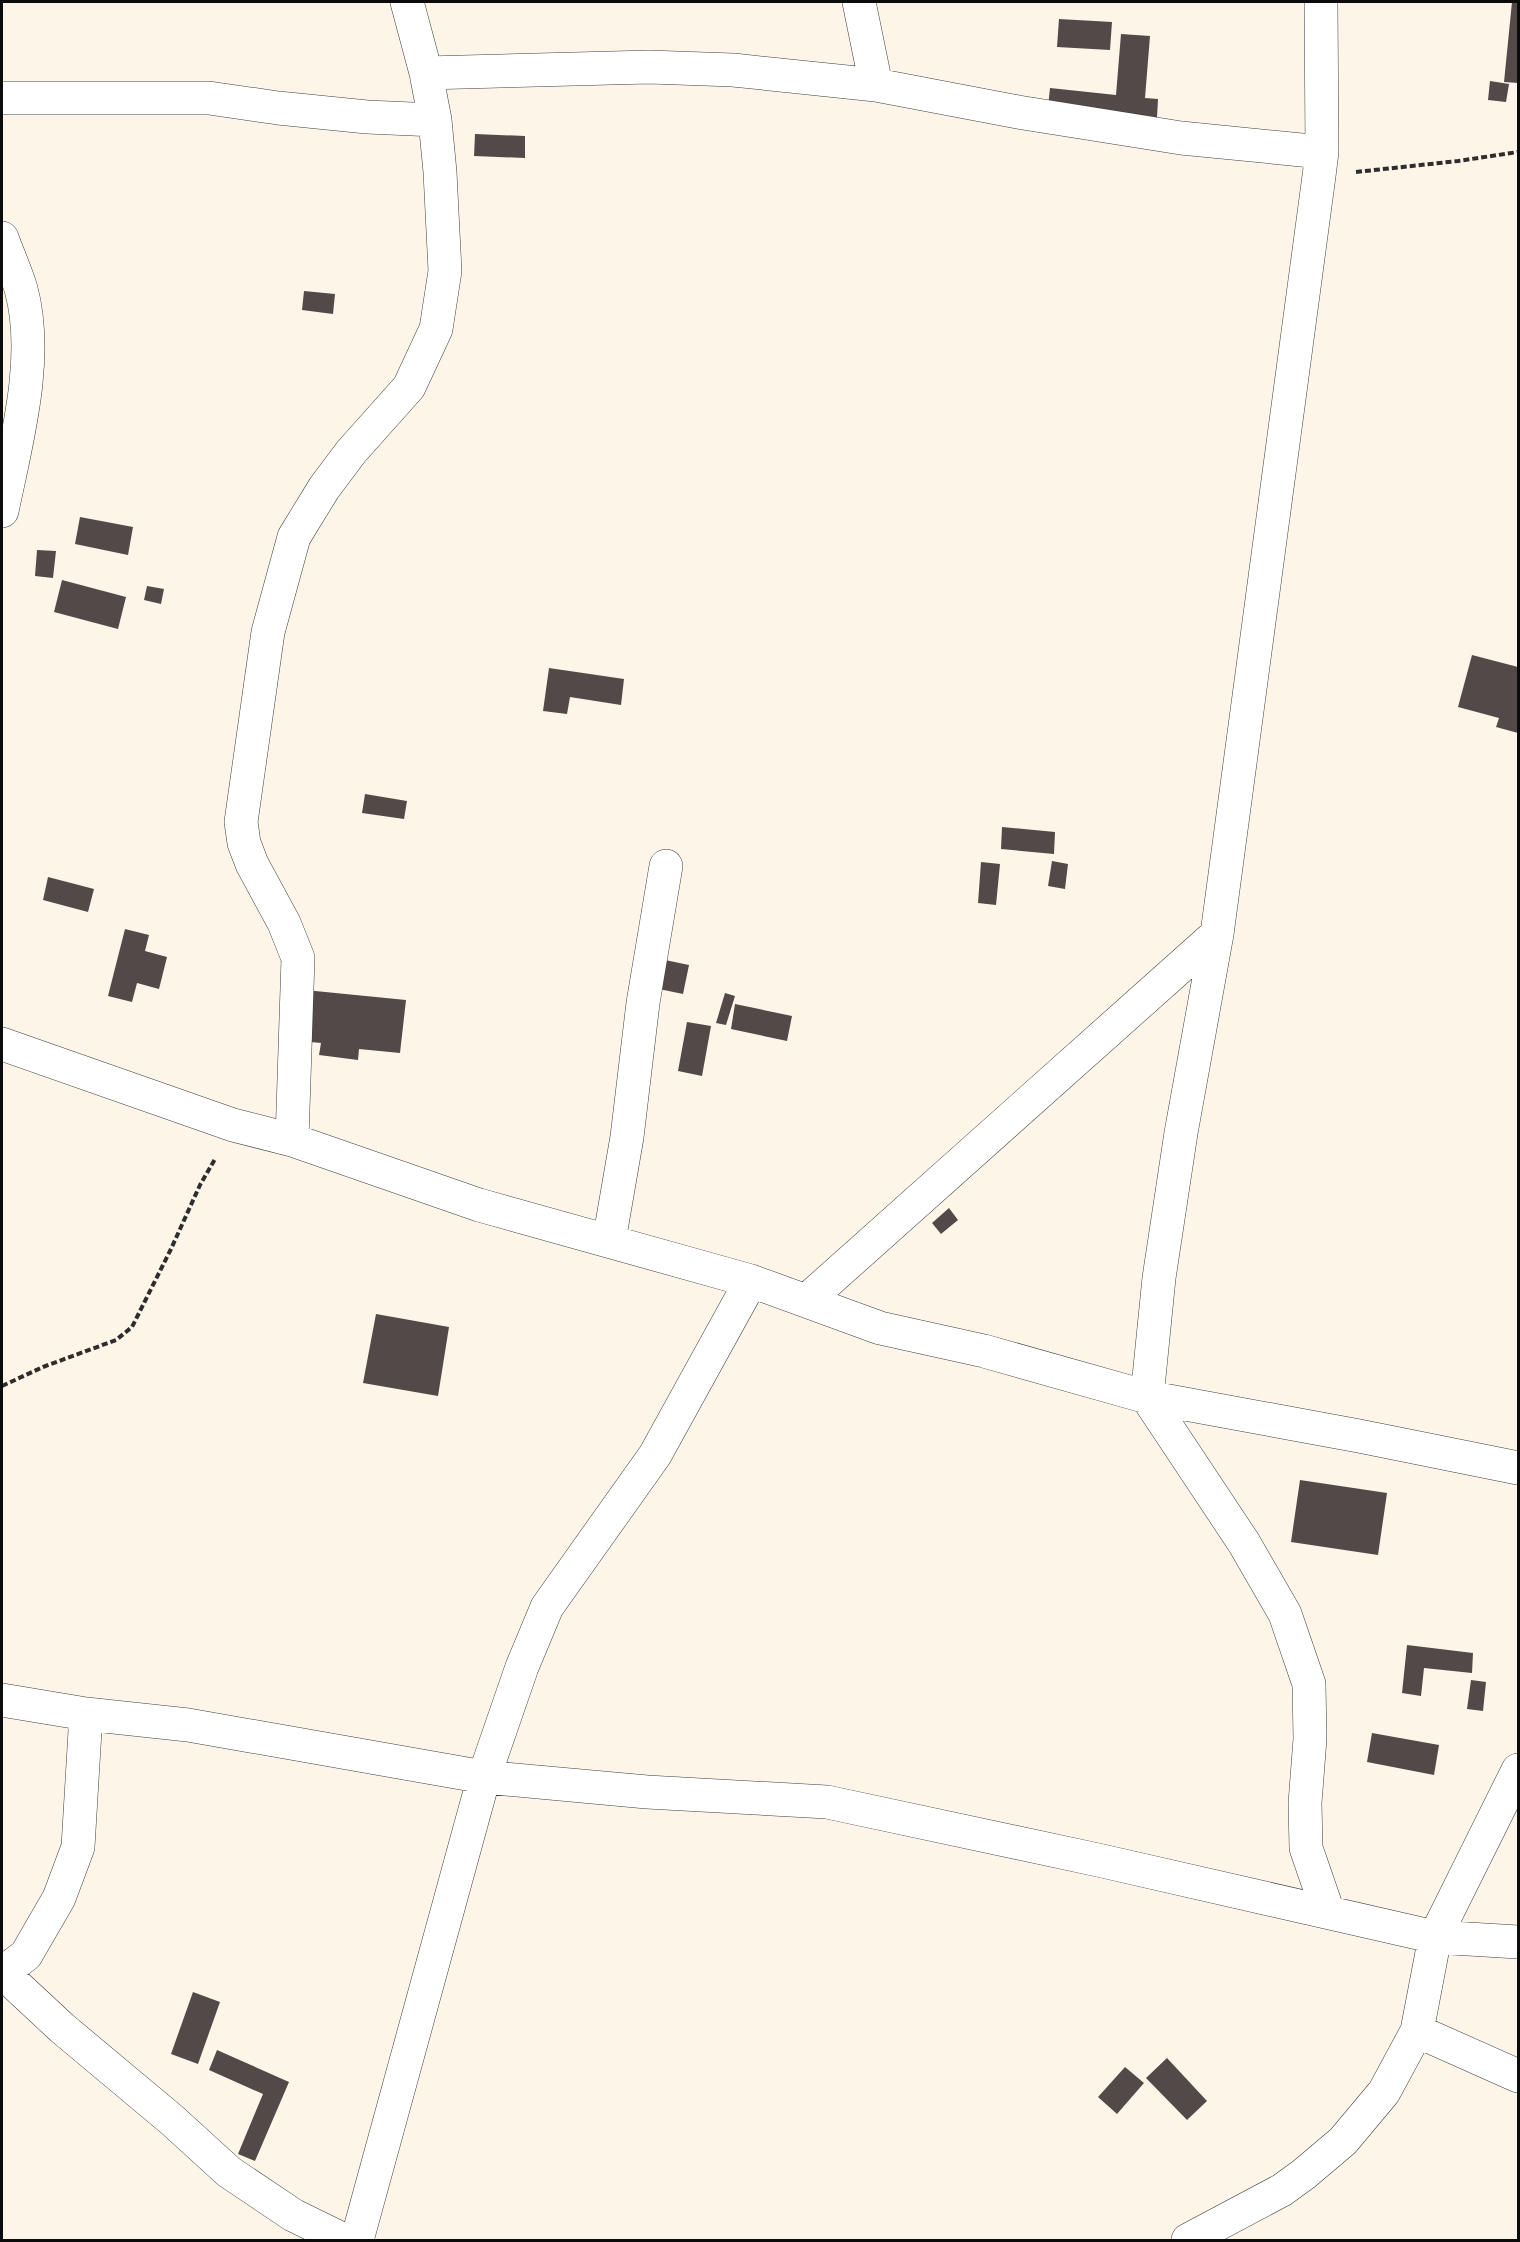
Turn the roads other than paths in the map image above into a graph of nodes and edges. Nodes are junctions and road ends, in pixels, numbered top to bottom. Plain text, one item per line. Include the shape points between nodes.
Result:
1 (407, 2) edge
2 (859, 2) edge
3 (1321, 2) edge
4 (426, 73) junction
5 (876, 85) junction
6 (2, 98) edge
7 (435, 120) junction
8 (1321, 164) junction
9 (2, 238) edge
10 (2, 511) edge
11 (666, 866) dead end
12 (1216, 934) junction
13 (2, 1044) edge
14 (292, 1140) junction
15 (609, 1241) junction
16 (751, 1281) junction
17 (806, 1301) junction
18 (1147, 1397) junction
19 (1518, 1468) edge
20 (2, 1700) edge
21 (86, 1714) junction
22 (1518, 1770) edge
23 (484, 1777) junction
24 (1328, 1912) junction
25 (1435, 1936) junction
26 (1518, 1942) edge
27 (2, 1973) edge
28 (1417, 2031) junction
29 (1518, 2076) edge
30 (344, 2241) edge
31 (357, 2241) edge
32 (1188, 2241) edge

1 - 4 street
2 - 5 street
3 - 8 street
4 - 5 street via 648,67 734,70
4 - 7 street
5 - 8 street
6 - 7 street via 209,98 278,108
7 - 14 street via 445,271 436,329 409,387 351,452 294,537 272,612 258,687 241,822 252,864 298,958
8 - 12 street
9 - 10 street via 21,290 28,336 23,413
11 - 15 street
12 - 17 street
12 - 18 street via 1160,1267
13 - 14 street via 233,1125
14 - 15 street via 479,1205
15 - 16 street
16 - 17 street
16 - 23 street via 655,1455 547,1608
17 - 18 street via 880,1328 984,1351
18 - 19 street
18 - 24 street via 1245,1543 1285,1614 1309,1684 1306,1848
20 - 21 street
21 - 23 street via 188,1725
21 - 27 street via 78,1847 60,1898 26,1955
22 - 25 street
23 - 24 street via 647,1792 827,1802
23 - 31 street
24 - 25 street
25 - 26 street
25 - 28 street
27 - 30 street via 229,2172 293,2215
28 - 29 street
28 - 32 street via 1384,2092 1343,2140 1282,2190

